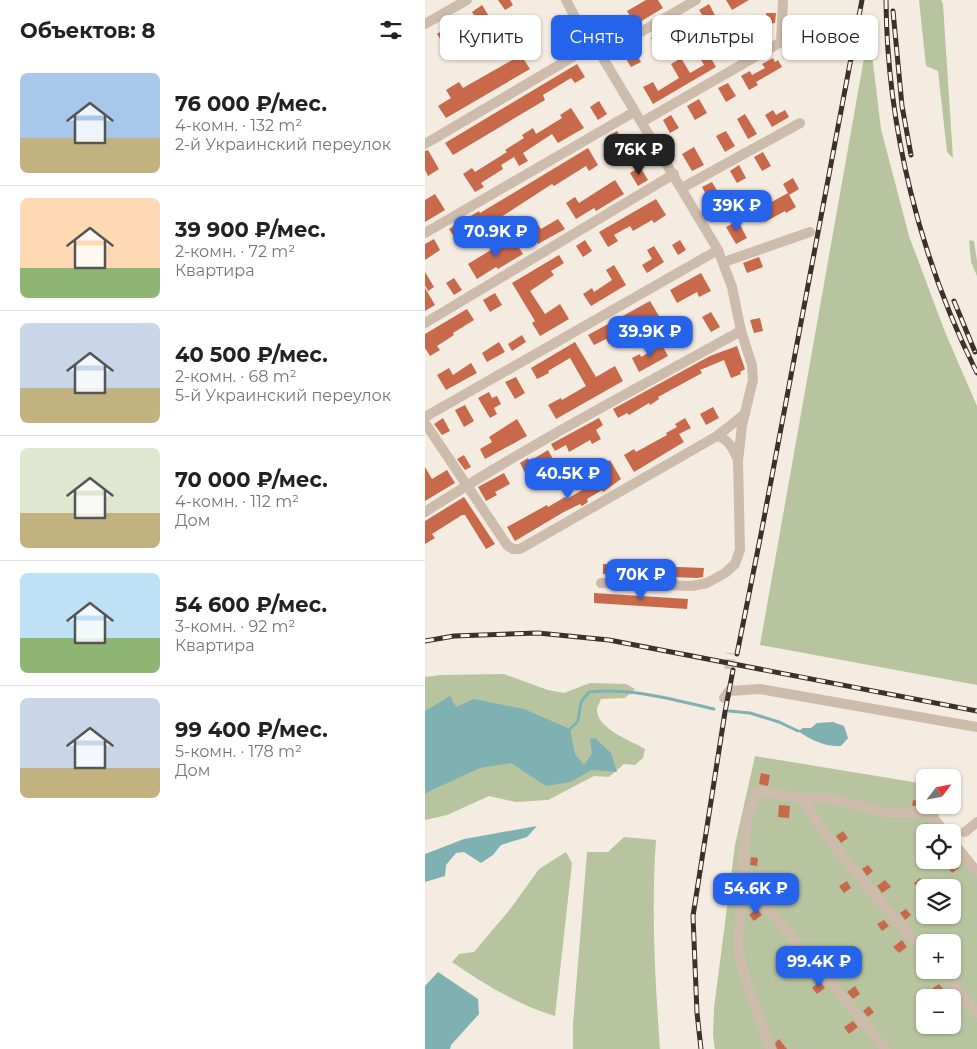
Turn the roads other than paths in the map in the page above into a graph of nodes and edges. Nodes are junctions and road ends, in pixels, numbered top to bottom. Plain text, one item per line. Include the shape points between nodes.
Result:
1 (467, 0) edge
2 (566, 0) edge
3 (696, 0) edge
4 (783, 0) edge
5 (574, 15) edge
6 (425, 24) edge
7 (642, 31) edge
8 (568, 60) edge
9 (604, 60) edge
10 (634, 112) junction
11 (642, 122) junction
12 (800, 123) dead end
13 (425, 144) edge
14 (674, 174) junction
15 (682, 188) junction
16 (810, 232) dead end
17 (425, 233) edge
18 (718, 250) junction
19 (724, 262) junction
20 (425, 323) edge
21 (741, 331) junction
22 (745, 413) junction
23 (425, 417) edge
24 (425, 424) edge
25 (717, 436) junction
26 (738, 461) junction
27 (467, 485) junction
28 (425, 512) edge
29 (601, 583) dead end
30 (724, 698) dead end
31 (977, 727) edge
32 (802, 798) junction
33 (977, 822) edge
34 (938, 824) edge
35 (965, 832) dead end
36 (961, 852) edge
37 (977, 872) edge
38 (745, 886) junction
39 (916, 943) edge
40 (948, 979) edge
41 (977, 1013) edge
42 (770, 1049) edge
43 (886, 1049) edge

1 - 6 street
2 - 5 street
3 - 7 street
4 - 11 street via 781,42
8 - 13 street
9 - 10 street
10 - 11 street
10 - 17 street
11 - 14 street
12 - 15 street
14 - 15 street
14 - 20 street
15 - 18 street
16 - 19 street
18 - 19 street
18 - 23 street
19 - 21 street via 738,308
21 - 22 street via 752,364 753,380
21 - 27 street
22 - 25 street
22 - 26 street
24 - 27 street
25 - 26 street via 727,440
25 - 27 street via 520,549 507,545
26 - 29 street via 739,550 731,568 707,582 692,586
27 - 28 street
30 - 31 street via 729,691 760,689
32 - 34 street via 828,798 887,813 929,813
32 - 38 street via 757,791 745,833
32 - 39 street via 861,879
33 - 35 street
36 - 37 street
38 - 42 street via 737,947
38 - 43 street
40 - 41 street

